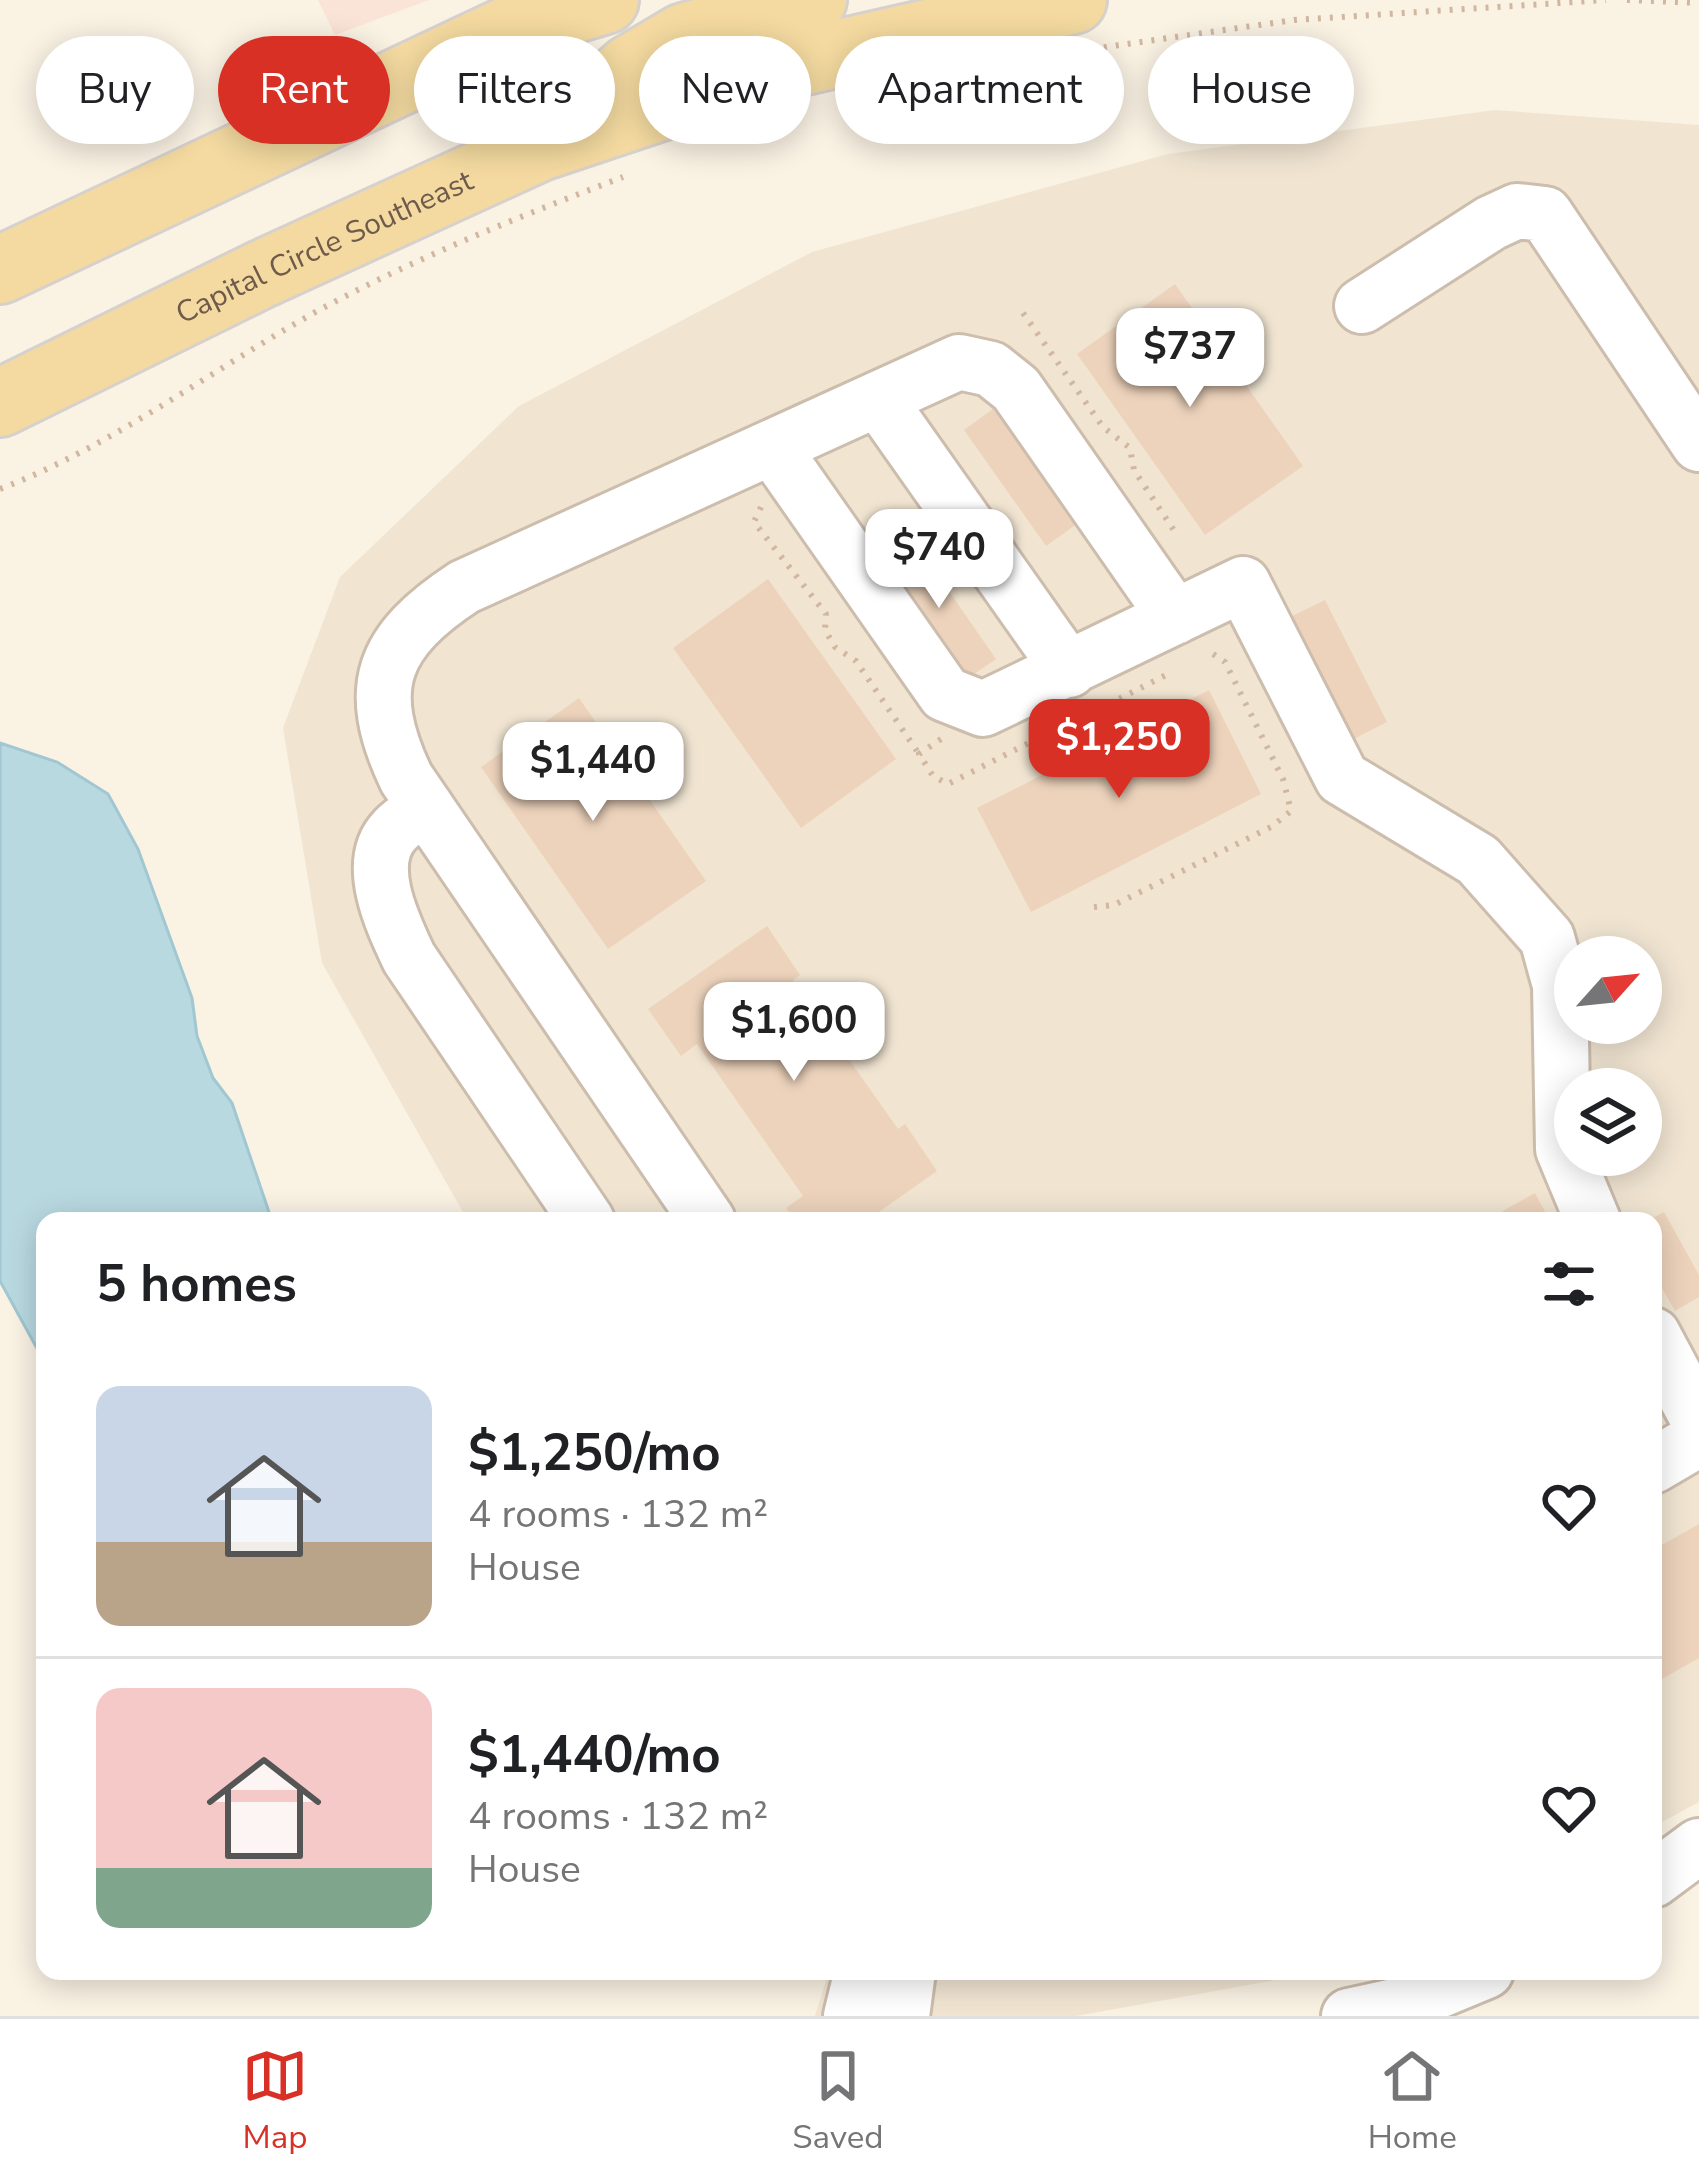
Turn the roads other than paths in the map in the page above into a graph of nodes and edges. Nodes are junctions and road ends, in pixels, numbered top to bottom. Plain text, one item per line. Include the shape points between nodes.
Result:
1 (605, 0) edge
2 (813, 0) edge
3 (1076, 26) edge
4 (540, 147) junction
5 (0, 270) edge
6 (1362, 306) dead end
7 (878, 399) junction
8 (0, 404) edge
9 (1699, 444) edge
10 (765, 451) junction
11 (1193, 634) junction
12 (1069, 670) junction
13 (426, 807) junction
14 (581, 1212) edge
15 (702, 1212) edge
16 (1589, 1212) edge
17 (1662, 1353) edge
18 (1699, 1421) edge
19 (1699, 1439) edge
20 (1662, 1461) edge
21 (1699, 1846) edge
22 (1662, 1873) edge
23 (860, 1980) edge
24 (907, 1980) edge
25 (1464, 1980) edge
26 (851, 2016) edge
27 (902, 2016) edge
28 (1349, 2016) edge

1 - 5 main road via 515,27
2 - 4 main road via 684,37 630,70
3 - 4 main road, Capital Circle Southeast via 783,66
4 - 8 main road, Capital Circle Southeast
6 - 9 lane via 1491,223 1517,211 1545,214
7 - 10 lane
7 - 11 lane via 959,362 991,369 1016,389
7 - 12 lane
10 - 12 lane via 945,694 983,710
10 - 13 lane via 464,587 404,634 382,689 382,716
11 - 12 lane
11 - 16 lane via 1243,584 1342,778 1478,860 1546,938 1560,985 1563,1149
13 - 14 lane via 391,832 382,866 387,913 409,958
13 - 15 lane
17 - 18 lane
19 - 20 lane
21 - 22 lane
23 - 26 lane
24 - 27 lane
25 - 28 lane

